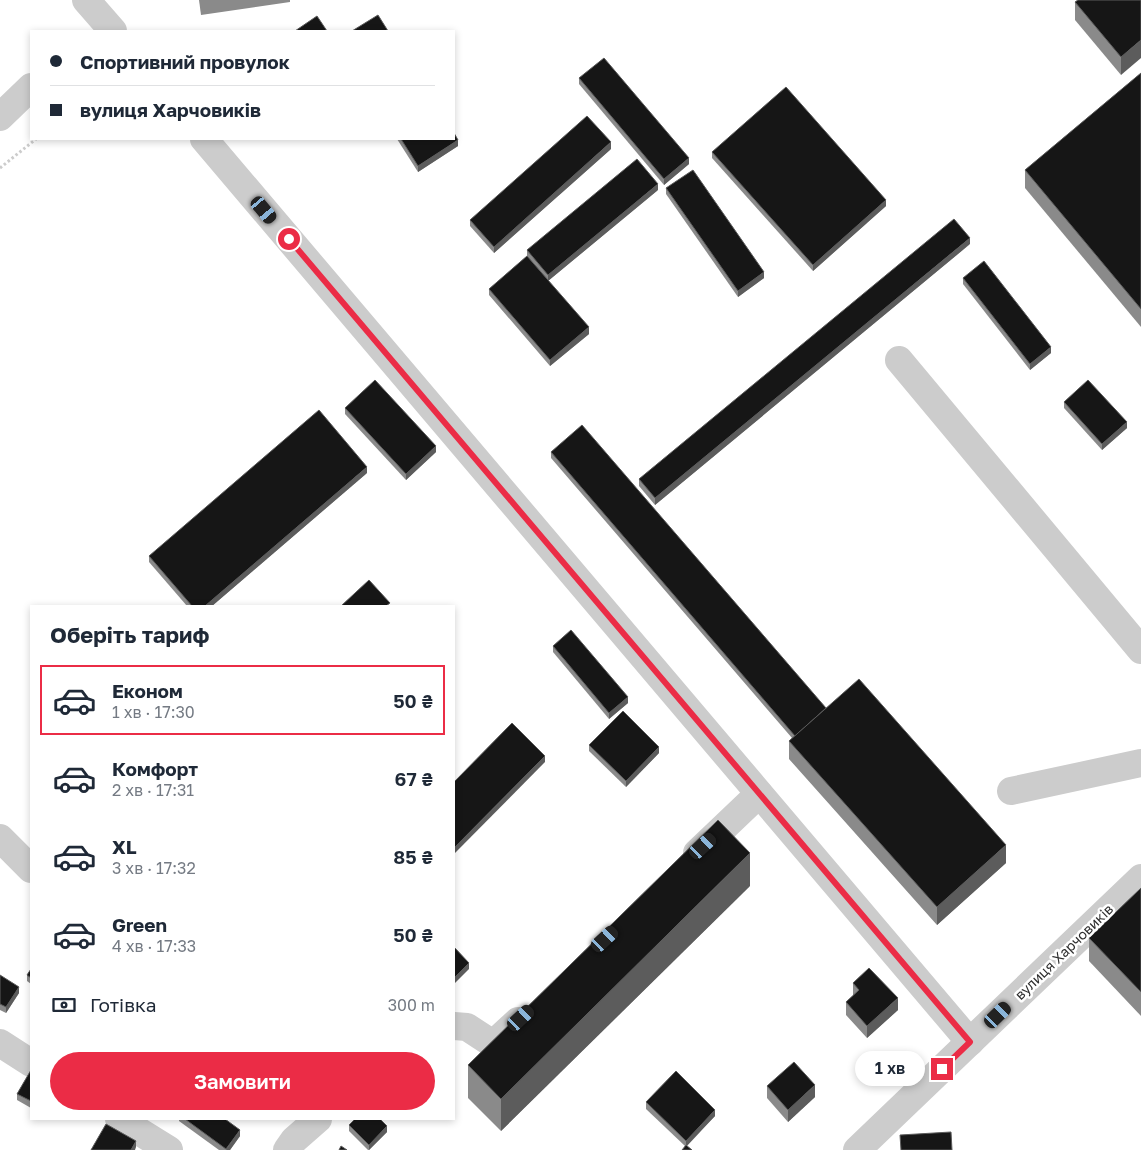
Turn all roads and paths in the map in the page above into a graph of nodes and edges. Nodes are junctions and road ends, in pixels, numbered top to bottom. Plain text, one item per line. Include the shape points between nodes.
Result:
1 (30, 88) edge
2 (0, 117) edge
3 (35, 140) edge
4 (205, 140) edge
5 (0, 168) edge
6 (899, 360) dead end
7 (1141, 650) edge
8 (1141, 764) edge
9 (1011, 791) dead end
10 (759, 794) junction
11 (0, 838) edge
12 (30, 868) edge
13 (680, 868) edge
14 (1141, 878) edge
15 (536, 1004) edge
16 (455, 1026) edge
17 (970, 1042) junction
18 (0, 1043) edge
19 (30, 1062) edge
20 (121, 1120) edge
21 (317, 1120) edge
22 (168, 1150) edge
23 (287, 1150) edge
24 (857, 1150) edge

1 - 2 street
3 - 5 path
4 - 10 street
6 - 7 street
8 - 9 street
10 - 13 street
10 - 17 street
11 - 12 street
14 - 17 street, вулиця Харчовиків
15 - 16 street via 493,1044 467,1027
17 - 24 street, вулиця Харчовиків
18 - 19 street
20 - 22 street
21 - 23 street

